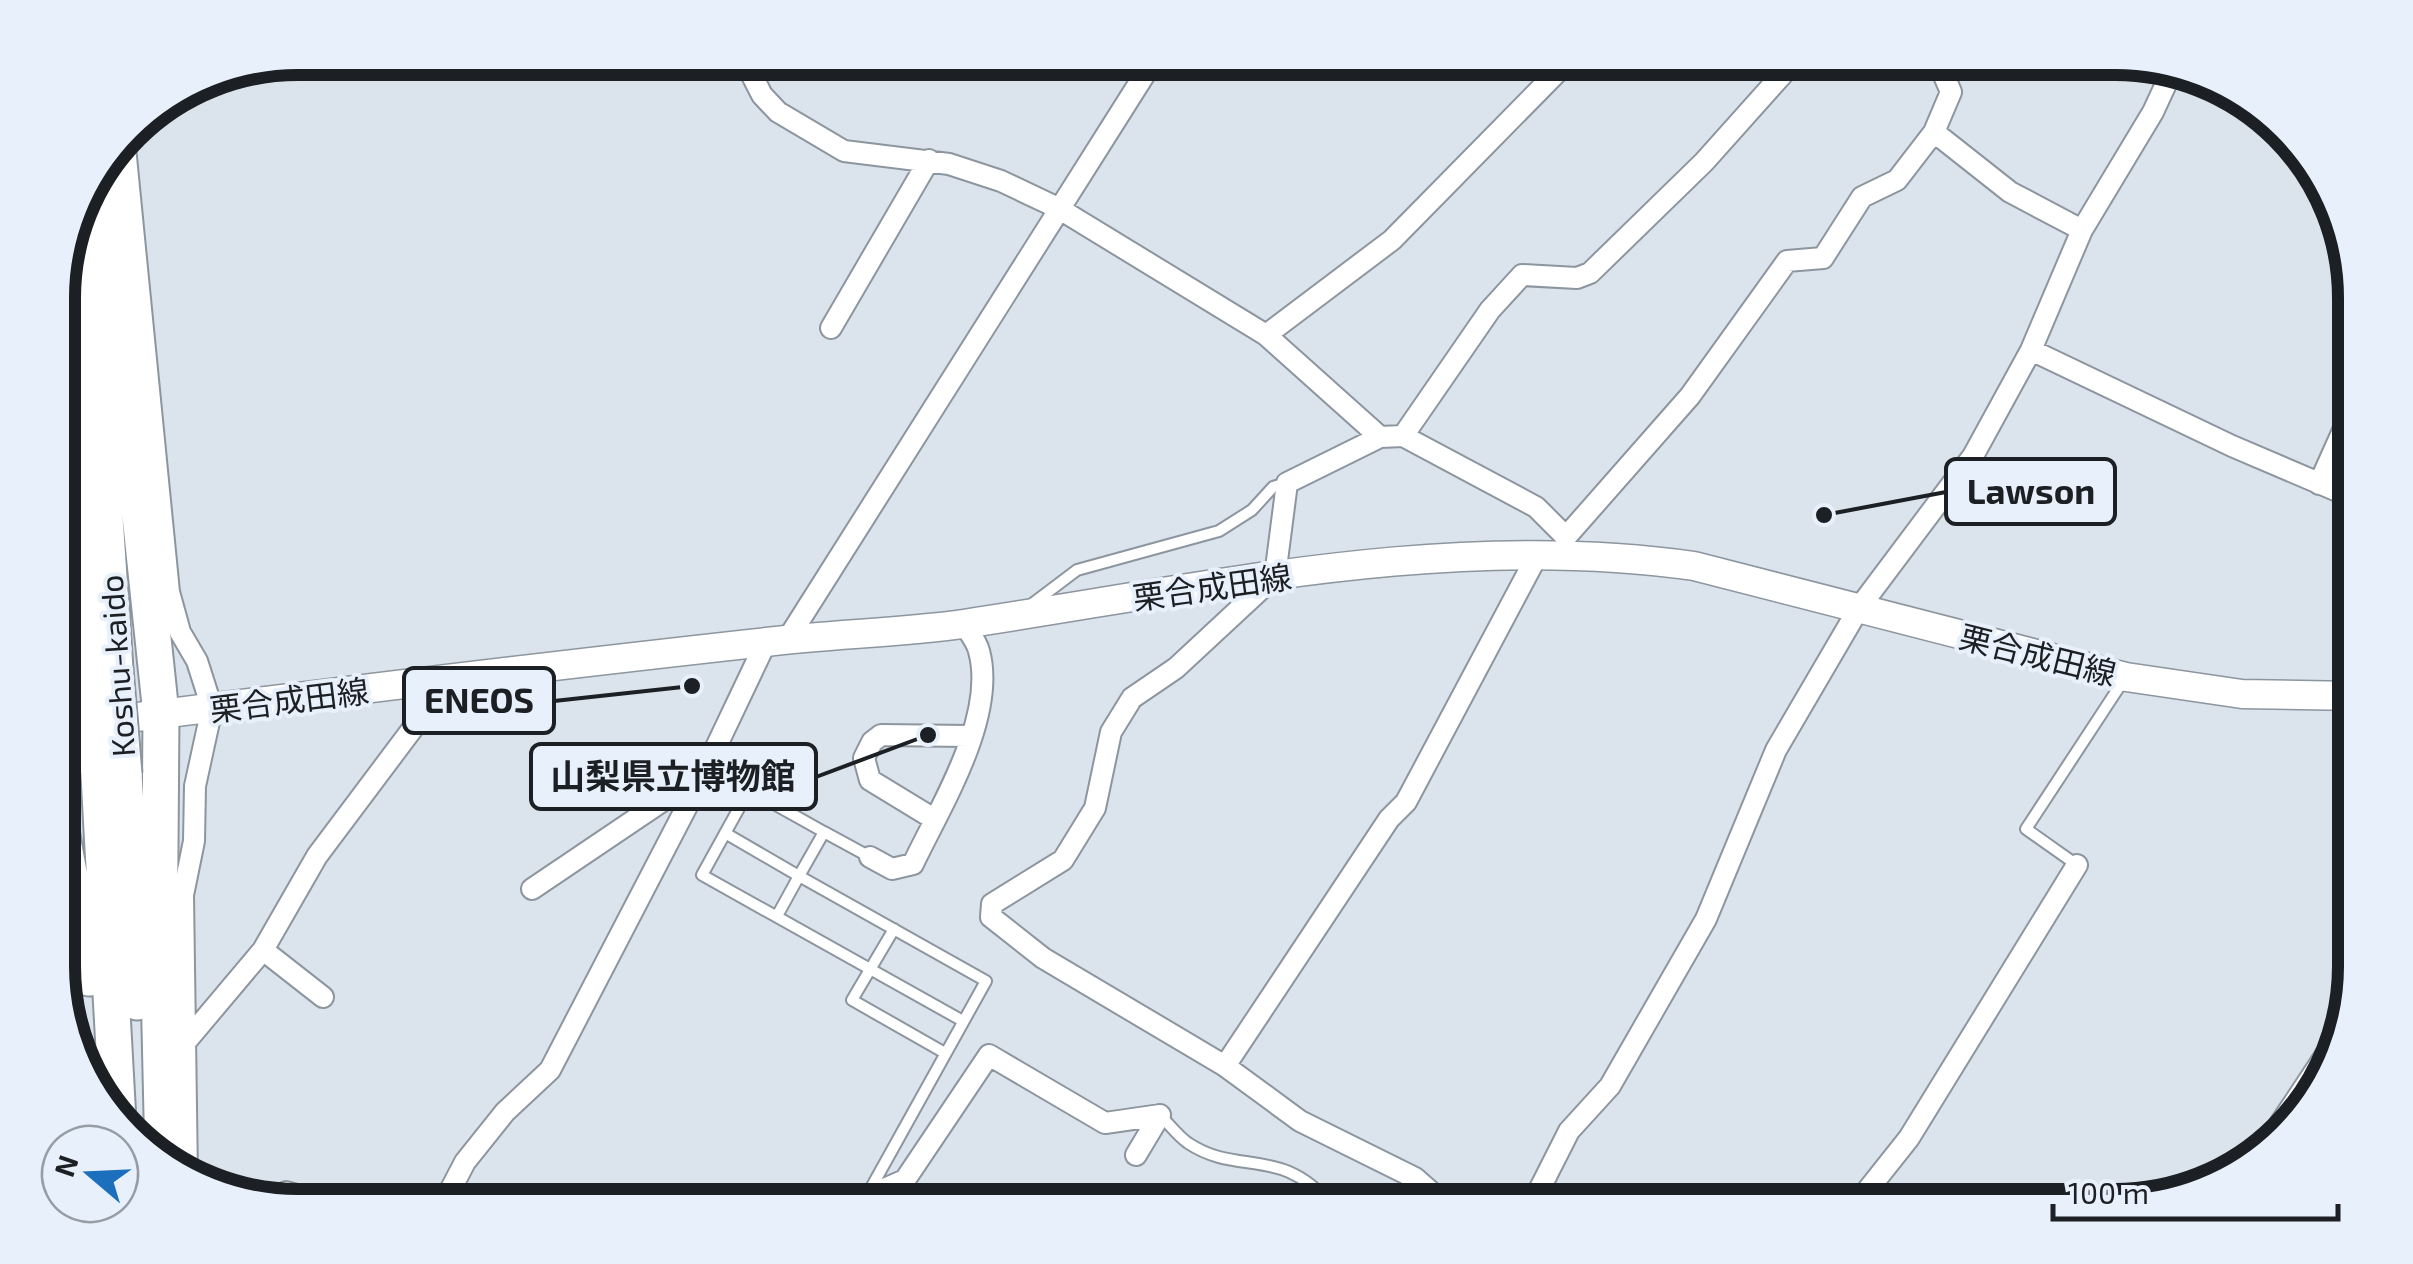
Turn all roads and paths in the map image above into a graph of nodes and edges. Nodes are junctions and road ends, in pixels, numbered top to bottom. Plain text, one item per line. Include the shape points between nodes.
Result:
1 (752, 75) edge
2 (1143, 75) edge
3 (1554, 75) edge
4 (1782, 75) edge
5 (1943, 75) edge
6 (2166, 81) edge
7 (1934, 132) junction
8 (126, 156) edge
9 (929, 160) junction
10 (106, 185) edge
11 (1058, 208) junction
12 (2082, 230) junction
13 (85, 234) edge
14 (832, 328) dead end
15 (1266, 336) junction
16 (2032, 350) junction
17 (75, 386) edge
18 (1403, 436) junction
19 (1380, 437) junction
20 (2338, 443) edge
21 (1287, 483) junction
22 (2320, 484) junction
23 (2338, 491) edge
24 (1554, 547) junction
25 (1275, 576) junction
26 (1859, 608) junction
27 (1019, 613) junction
28 (964, 624) junction
29 (776, 641) junction
30 (103, 671) junction
31 (2126, 677) junction
32 (449, 680) junction
33 (2338, 696) edge
34 (212, 708) junction
35 (161, 714) junction
36 (75, 725) edge
37 (969, 736) junction
38 (703, 774) junction
39 (112, 775) junction
40 (934, 819) junction
41 (824, 832) junction
42 (725, 833) junction
43 (870, 857) joint
44 (2077, 866) joint
45 (799, 876) junction
46 (532, 889) dead end
47 (75, 894) edge
48 (777, 916) junction
49 (894, 929) junction
50 (262, 950) junction
51 (870, 968) junction
52 (323, 997) dead end
53 (963, 1021) junction
54 (183, 1045) junction
55 (945, 1053) junction
56 (94, 1056) edge
57 (1225, 1066) junction
58 (118, 1097) edge
59 (1160, 1114) junction
60 (142, 1125) edge
61 (163, 1143) edge
62 (1136, 1155) dead end
63 (186, 1159) edge
64 (451, 1189) edge
65 (867, 1189) edge
66 (887, 1189) edge
67 (1316, 1189) edge
68 (1428, 1189) edge
69 (1540, 1189) edge
70 (1868, 1189) edge

1 - 9 street via 778,112 844,151
2 - 11 street
3 - 15 street via 1392,240
4 - 18 street via 1590,273 1522,275
5 - 7 street via 1951,92
6 - 12 street
7 - 12 street via 2010,192
7 - 24 street via 1897,180 1862,197 1823,258 1786,261 1690,396
8 - 34 street via 170,592
9 - 11 street via 1002,180
9 - 14 street
10 - 35 highway
11 - 15 street
11 - 29 street
12 - 16 street
13 - 30 highway, Koshu-kaido
15 - 19 street
16 - 22 street
16 - 26 street via 1973,456
17 - 30 highway, Koshu-kaido
18 - 19 street
18 - 24 street via 1536,507
19 - 21 street
20 - 22 street
21 - 25 street
21 - 27 lane via 1219,531 1076,570
22 - 23 street
24 - 25 main road, 栗合成田線
24 - 26 main road, 栗合成田線 via 1694,566
24 - 57 street via 1406,802
25 - 27 main road, 栗合成田線
25 - 57 street via 1176,668 1132,698 1111,732 1095,808 1063,860 992,904 991,917 1043,958
26 - 31 main road, 栗合成田線
26 - 69 street via 1776,750 1706,918 1610,1086 1569,1131
27 - 28 main road, 栗合成田線
28 - 29 main road, 栗合成田線
28 - 37 street via 979,651 980,696
29 - 32 main road, 栗合成田線
29 - 38 street
30 - 39 highway, Koshu-kaido, bridge
31 - 33 main road, 栗合成田線 via 2242,694
31 - 44 lane via 2026,829
32 - 34 main road, 栗合成田線
32 - 50 street via 317,856
34 - 35 main road, 栗合成田線
34 - 54 street via 195,786 184,895
35 - 36 main road, 栗合成田線
35 - 61 highway
37 - 40 street via 955,783
37 - 40 street via 882,735 864,758 870,780
38 - 46 street
38 - 64 street via 550,1070 485,1137
39 - 58 highway, Koshu-kaido
39 - 60 highway, Koshu-kaido
40 - 43 street via 914,864 892,869
41 - 42 lane via 749,790
41 - 43 lane
41 - 45 lane
42 - 45 lane
42 - 48 lane via 702,875
44 - 70 street via 1909,1138
45 - 48 lane
45 - 49 lane
47 - 56 highway
48 - 51 lane
49 - 51 lane
49 - 53 lane via 986,981
50 - 52 street
50 - 54 street
51 - 53 lane
51 - 55 lane via 852,1000
53 - 55 lane
54 - 63 street
55 - 65 lane
57 - 68 street via 1300,1121
59 - 62 street
59 - 66 street via 1104,1123 989,1055 905,1180
59 - 67 lane via 1187,1143 1216,1156 1286,1168

